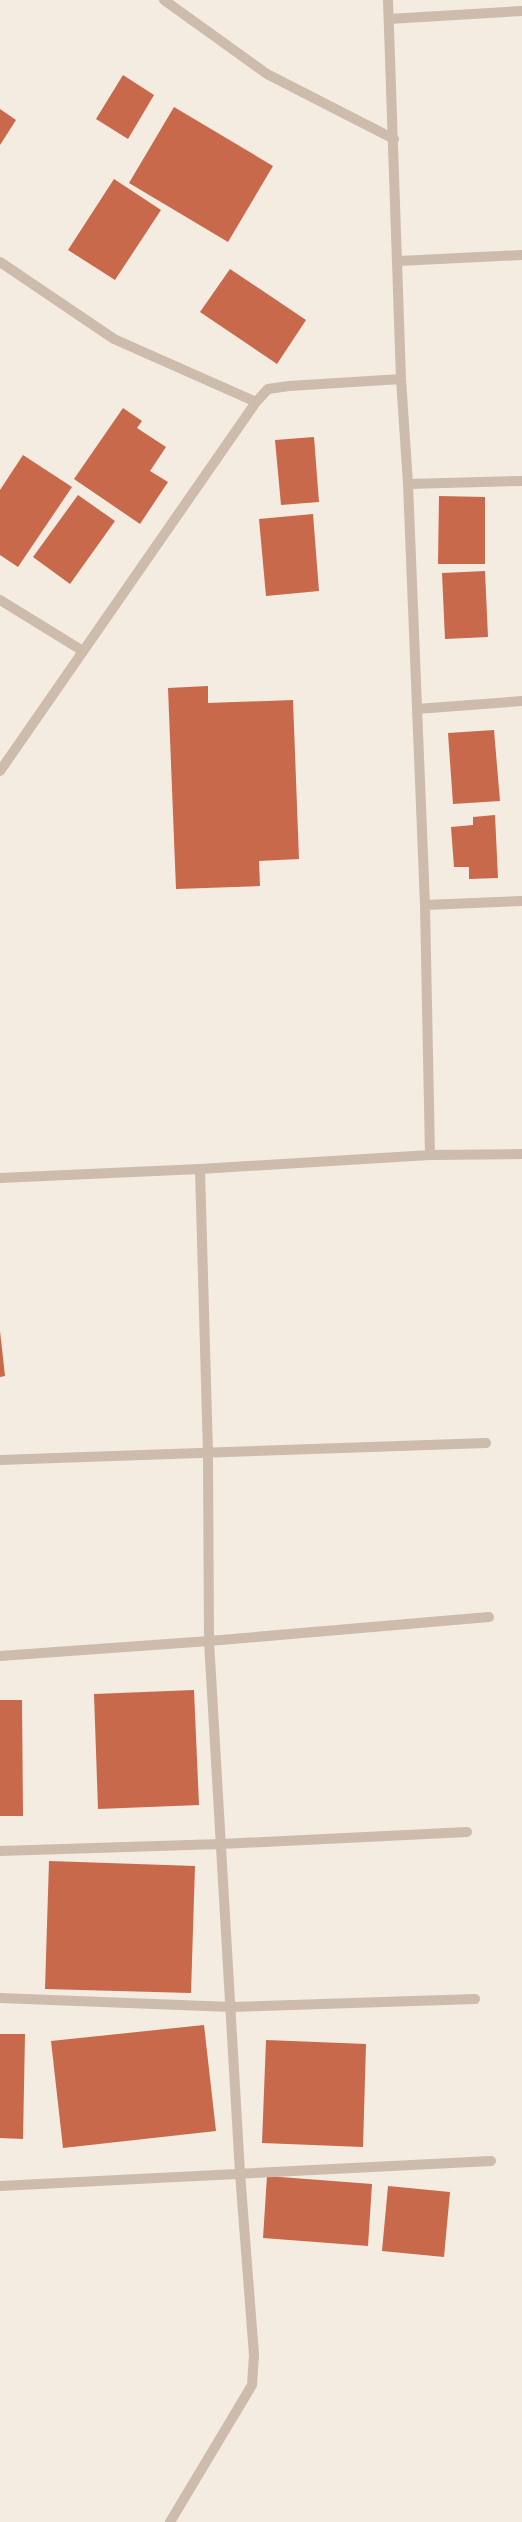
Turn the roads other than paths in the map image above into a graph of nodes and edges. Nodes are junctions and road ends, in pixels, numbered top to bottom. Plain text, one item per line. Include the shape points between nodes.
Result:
1 (164, 0) edge
2 (388, 0) edge
3 (522, 11) edge
4 (389, 19) junction
5 (394, 140) junction
6 (522, 255) edge
7 (399, 261) junction
8 (0, 262) edge
9 (402, 379) junction
10 (256, 402) junction
11 (522, 481) edge
12 (408, 484) junction
13 (0, 600) edge
14 (83, 651) junction
15 (522, 701) edge
16 (417, 709) junction
17 (0, 771) edge
18 (522, 901) edge
19 (425, 904) junction
20 (522, 1154) edge
21 (430, 1155) junction
22 (200, 1169) junction
23 (0, 1178) edge
24 (486, 1443) dead end
25 (208, 1454) junction
26 (0, 1460) edge
27 (489, 1616) dead end
28 (209, 1641) junction
29 (0, 1656) edge
30 (468, 1832) dead end
31 (221, 1844) junction
32 (0, 1850) edge
33 (0, 1998) edge
34 (476, 1999) dead end
35 (231, 2007) junction
36 (491, 2161) dead end
37 (240, 2173) junction
38 (0, 2186) edge
39 (170, 2522) edge

1 - 5 street via 267,74
2 - 4 street
3 - 4 street
4 - 5 street
5 - 7 street
6 - 7 street
7 - 9 street
8 - 10 street via 114,339
9 - 10 street via 268,389
9 - 12 street
10 - 14 street
11 - 12 street
12 - 16 street
13 - 14 street
14 - 17 street
15 - 16 street
16 - 19 street
18 - 19 street
19 - 21 street
20 - 21 street
21 - 22 street
22 - 23 street
22 - 25 street
24 - 25 street
25 - 26 street
25 - 28 street
27 - 28 street
28 - 29 street
28 - 31 street
30 - 31 street
31 - 32 street
31 - 35 street
33 - 35 street
34 - 35 street
35 - 37 street
36 - 37 street
37 - 38 street
37 - 39 street via 254,2355 252,2385

